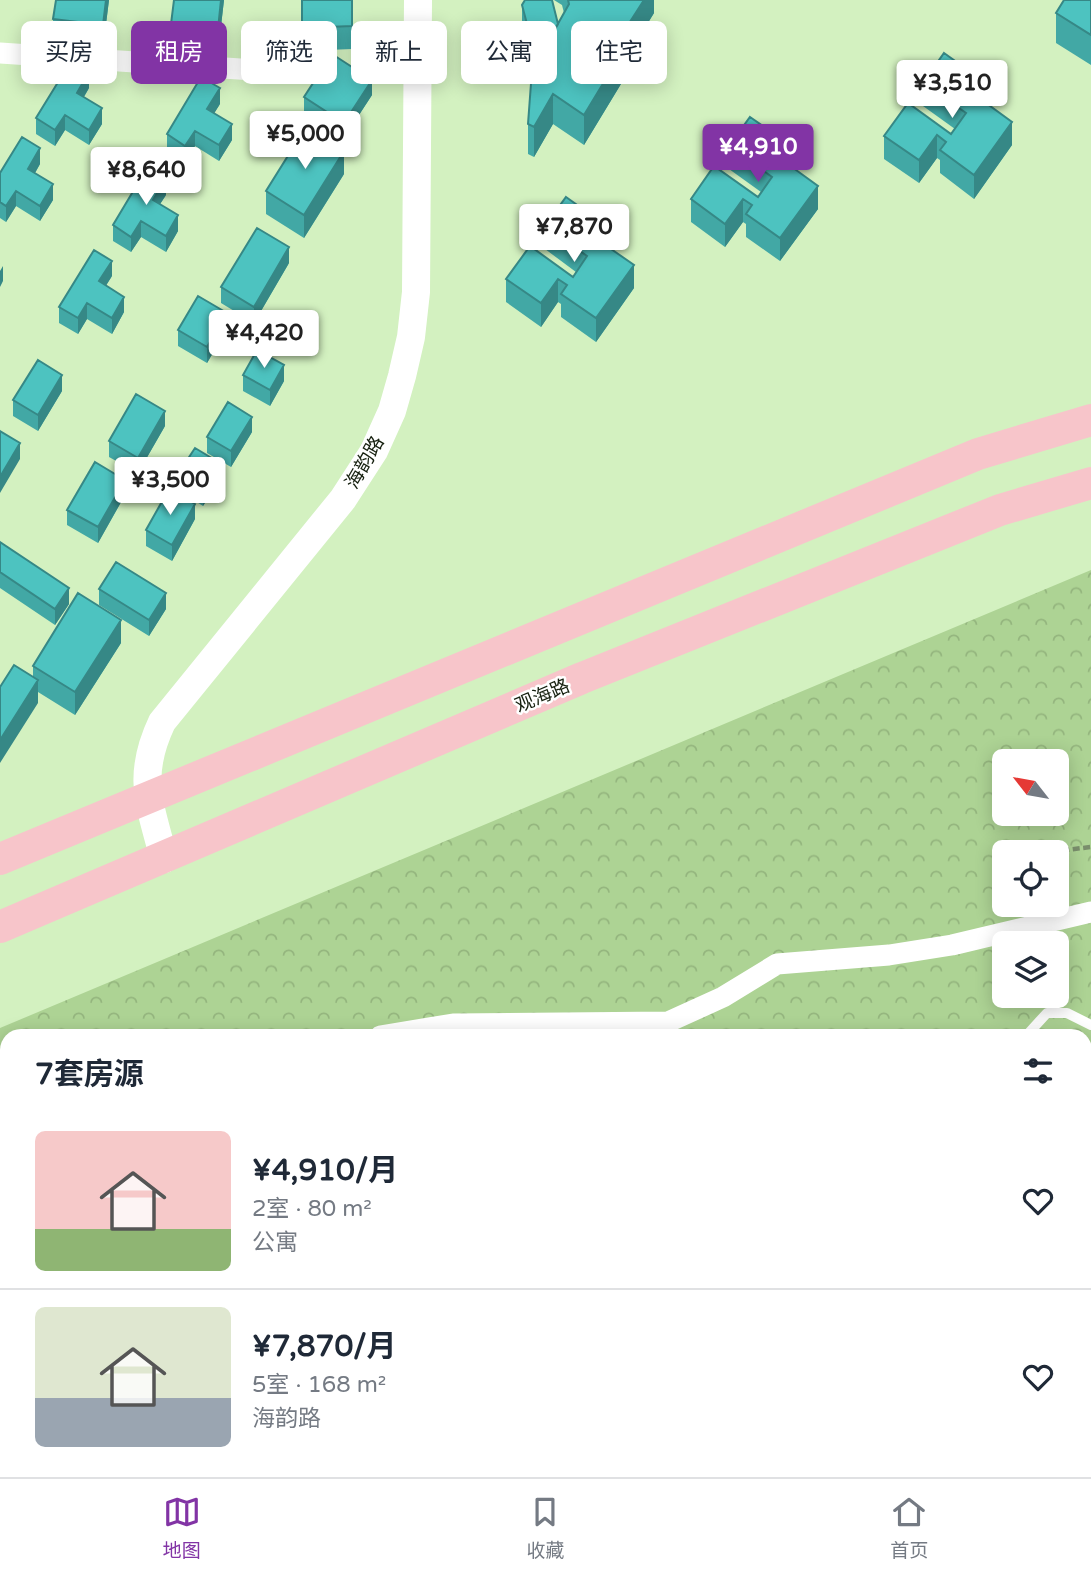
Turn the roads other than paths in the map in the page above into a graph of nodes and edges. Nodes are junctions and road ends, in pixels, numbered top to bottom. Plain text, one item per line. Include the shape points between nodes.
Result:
1 (418, 0) edge
2 (0, 53) edge
3 (241, 70) edge
4 (1091, 420) edge
5 (1091, 482) edge
6 (149, 799) junction
7 (0, 859) edge
8 (164, 859) junction
9 (1091, 912) edge
10 (0, 927) edge
11 (1091, 1024) edge
12 (423, 1029) edge
13 (1032, 1029) edge

1 - 6 street, 海韵路 via 416,292 411,337 392,411 374,451 343,499 162,722 146,763
2 - 3 street
4 - 6 main road via 978,454
5 - 8 main road, 观海路 via 1000,510 582,678
6 - 7 main road
6 - 8 street, 海韵路
8 - 10 main road, 观海路
9 - 12 street via 952,945 777,964 723,997 668,1022 453,1024
11 - 13 lane via 1067,1013 1047,1013

